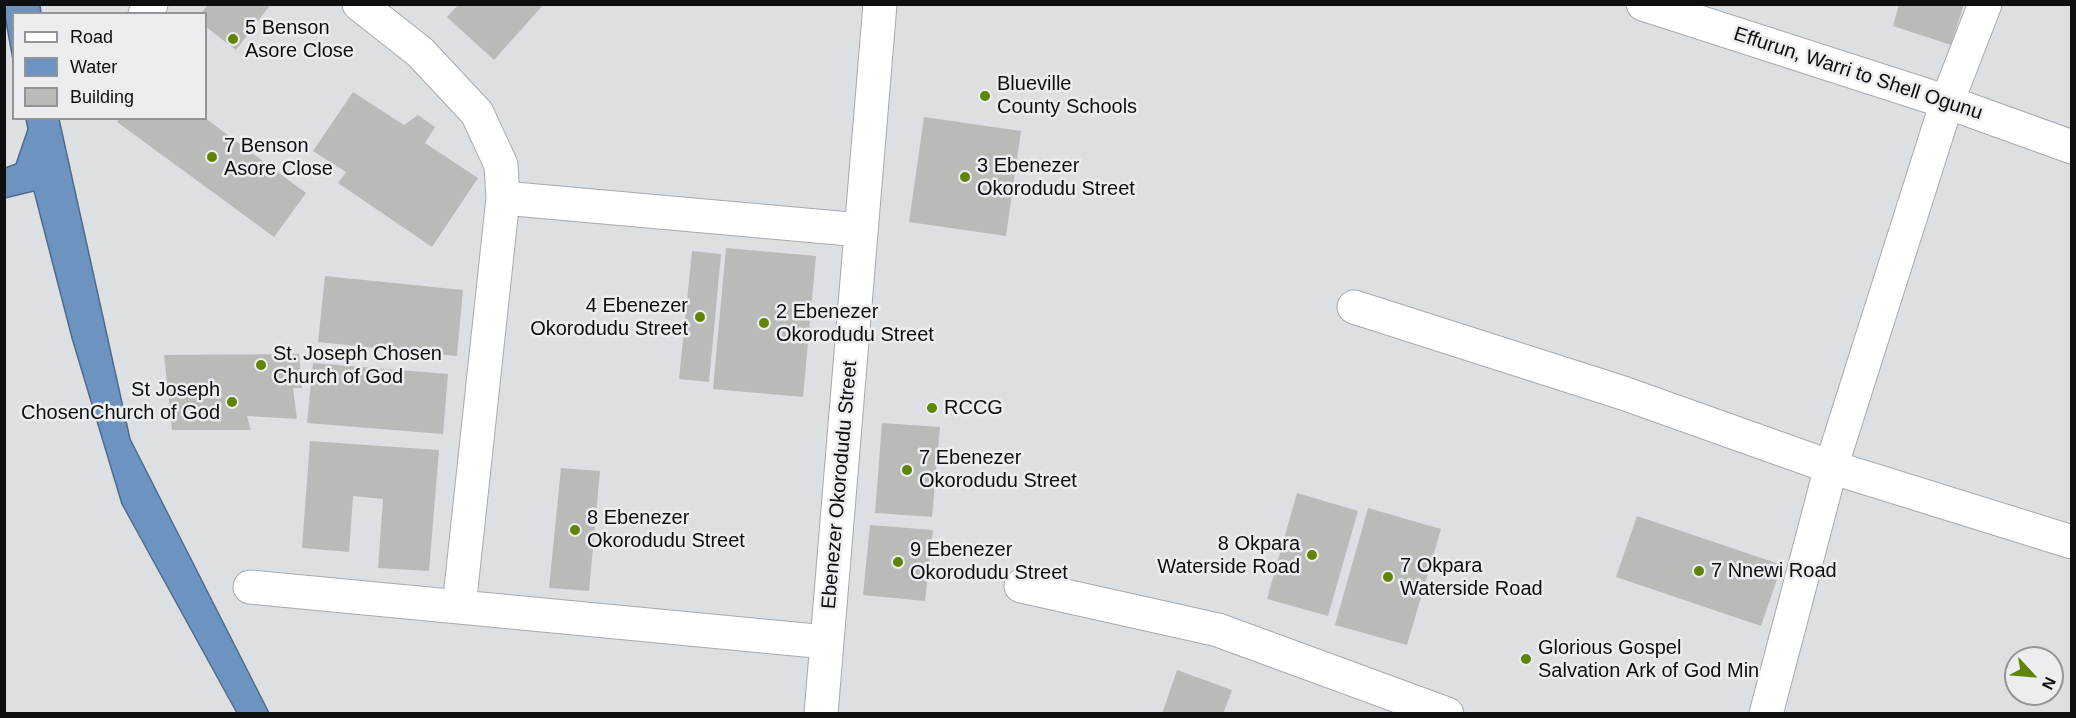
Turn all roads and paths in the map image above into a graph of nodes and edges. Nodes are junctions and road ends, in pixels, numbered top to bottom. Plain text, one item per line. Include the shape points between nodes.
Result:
1 (359, 4) edge
2 (880, 4) edge
3 (1642, 4) edge
4 (1985, 4) edge
5 (1947, 102) junction
6 (2072, 147) edge
7 (502, 198) junction
8 (861, 230) junction
9 (1354, 307) dead end
10 (1832, 467) junction
11 (2072, 542) edge
12 (1020, 586) dead end
13 (250, 587) dead end
14 (459, 607) junction
15 (826, 642) junction
16 (820, 714) edge
17 (1447, 714) edge
18 (1766, 714) edge

1 - 7 street via 420,52 477,112 501,165
2 - 8 street, Ebenezer Okorodudu Street
3 - 5 street, Effurun, Warri to Shell Ogunu
4 - 5 street
5 - 6 street, Effurun, Warri to Shell Ogunu
5 - 10 street
7 - 8 street
7 - 14 street
8 - 15 street, Ebenezer Okorodudu Street
9 - 10 street via 1623,393
10 - 11 street
10 - 18 street
12 - 17 street via 1218,630
13 - 14 street
14 - 15 street
15 - 16 street, Ebenezer Okorodudu Street

